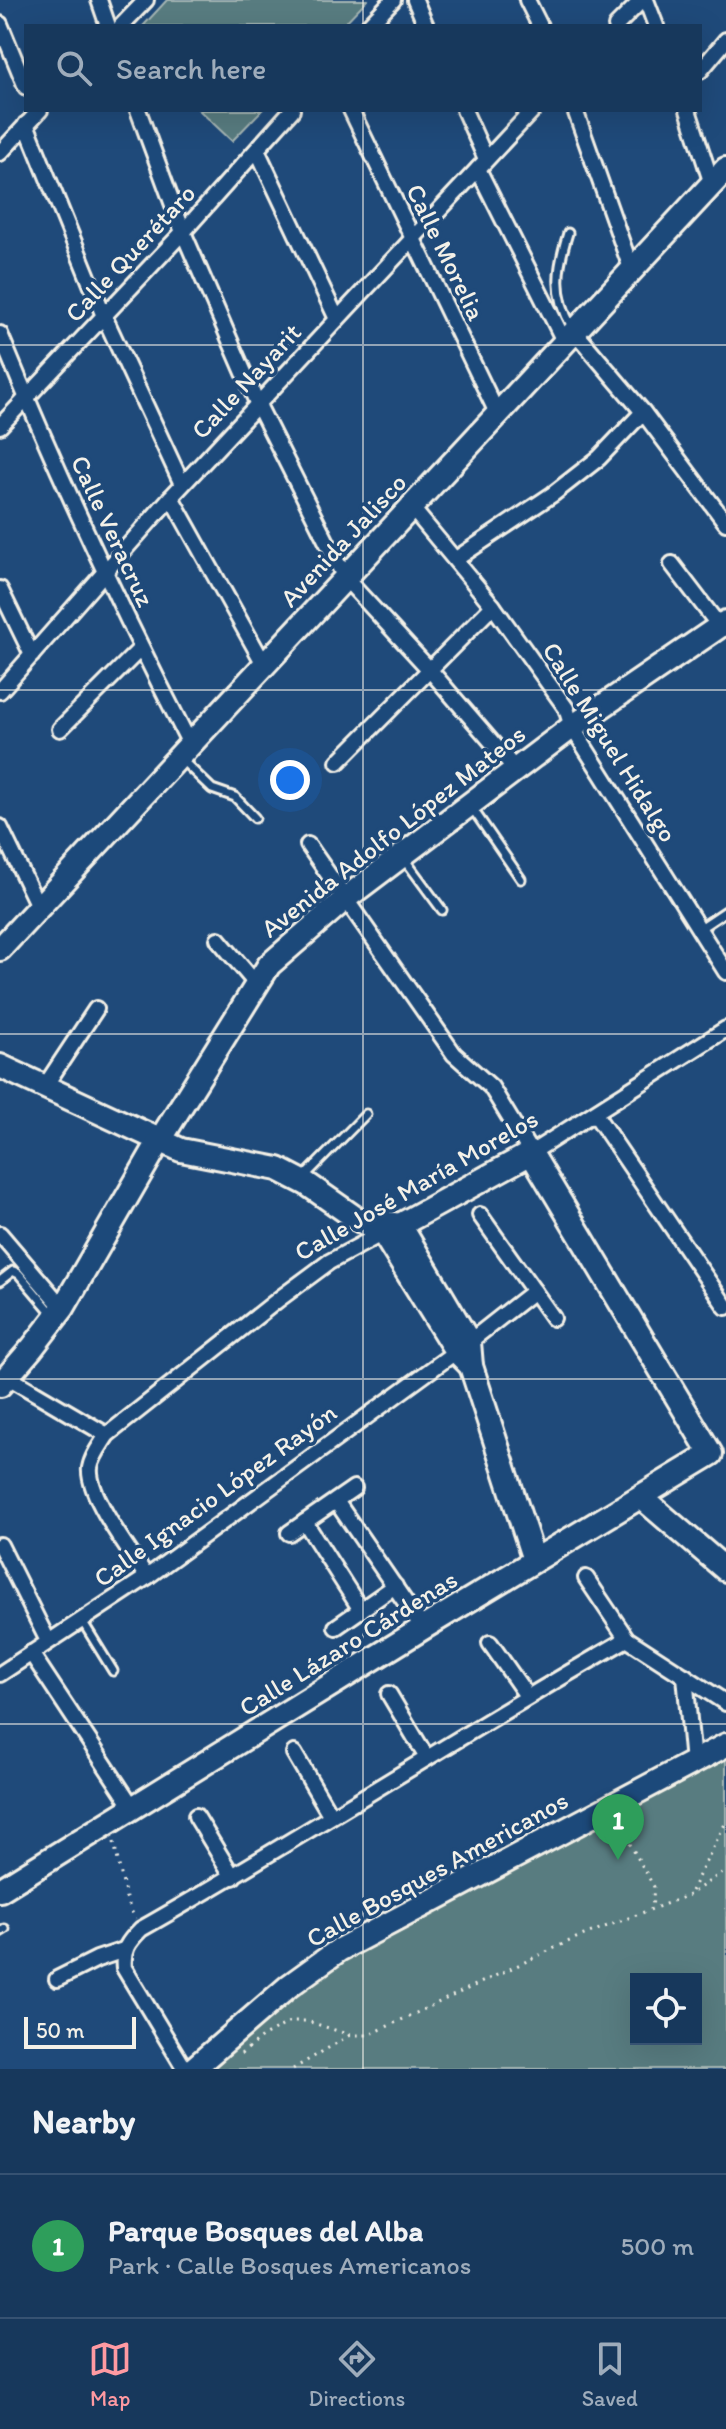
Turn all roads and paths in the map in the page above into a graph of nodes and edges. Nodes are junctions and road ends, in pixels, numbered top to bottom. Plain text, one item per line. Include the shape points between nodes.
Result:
1 (99, 0) edge
2 (146, 0) edge
3 (393, 0) edge
4 (415, 0) edge
5 (527, 0) edge
6 (644, 0) edge
7 (0, 24) edge
8 (107, 24) edge
9 (123, 24) edge
10 (370, 24) edge
11 (425, 24) edge
12 (539, 24) edge
13 (618, 24) edge
14 (655, 24) edge
15 (726, 40) edge
16 (702, 69) edge
17 (24, 82) edge
18 (139, 112) edge
19 (290, 112) edge
20 (352, 112) edge
21 (465, 112) edge
22 (531, 112) edge
23 (576, 112) edge
24 (689, 112) edge
25 (35, 114) edge
26 (257, 150) junction
27 (0, 153) edge
28 (482, 164) junction
29 (719, 177) edge
30 (183, 232) junction
31 (568, 233) dead end
32 (412, 238) junction
33 (632, 271) junction
34 (104, 316) junction
35 (337, 319) junction
36 (0, 334) edge
37 (570, 337) junction
38 (26, 398) junction
39 (258, 405) junction
40 (643, 412) junction
41 (498, 415) junction
42 (0, 426) edge
43 (182, 484) junction
44 (171, 497) junction
45 (412, 508) junction
46 (726, 523) edge
47 (456, 559) junction
48 (672, 564) dead end
49 (105, 573) junction
50 (345, 578) junction
51 (0, 589) edge
52 (493, 606) junction
53 (723, 625) edge
54 (141, 648) junction
55 (32, 655) junction
56 (264, 664) junction
57 (429, 669) junction
58 (0, 691) edge
59 (572, 727) junction
60 (60, 729) dead end
61 (184, 750) junction
62 (338, 762) dead end
63 (516, 770) junction
64 (470, 805) junction
65 (255, 818) dead end
66 (0, 827) edge
67 (308, 845) dead end
68 (402, 856) junction
69 (521, 879) dead end
70 (346, 898) junction
71 (39, 908) junction
72 (442, 910) dead end
73 (726, 911) edge
74 (699, 929) junction
75 (218, 939) dead end
76 (0, 949) edge
77 (726, 972) edge
78 (257, 985) junction
79 (96, 1009) dead end
80 (726, 1029) edge
81 (0, 1066) edge
82 (45, 1086) junction
83 (366, 1114) dead end
84 (595, 1114) junction
85 (160, 1140) junction
86 (531, 1153) junction
87 (301, 1180) junction
88 (480, 1215) dead end
89 (391, 1229) junction
90 (0, 1234) edge
91 (0, 1281) edge
92 (534, 1291) junction
93 (726, 1307) edge
94 (60, 1313) junction
95 (553, 1318) dead end
96 (465, 1353) junction
97 (4, 1381) edge
98 (107, 1435) junction
99 (719, 1449) edge
100 (354, 1488) dead end
101 (641, 1497) junction
102 (336, 1501) junction
103 (305, 1522) junction
104 (289, 1533) dead end
105 (0, 1545) edge
106 (534, 1560) junction
107 (726, 1570) edge
108 (147, 1577) junction
109 (586, 1578) dead end
110 (395, 1586) junction
111 (361, 1610) junction
112 (81, 1619) junction
113 (336, 1627) dead end
114 (423, 1628) junction
115 (627, 1639) junction
116 (48, 1641) junction
117 (490, 1643) dead end
118 (31, 1653) junction
119 (113, 1671) dead end
120 (0, 1674) edge
121 (685, 1676) junction
122 (389, 1694) dead end
123 (527, 1696) junction
124 (726, 1703) edge
125 (726, 1745) edge
126 (294, 1753) dead end
127 (427, 1758) junction
128 (693, 1763) junction
129 (134, 1809) junction
130 (630, 1813) dead end
131 (196, 1816) dead end
132 (331, 1816) junction
133 (726, 1822) edge
134 (110, 1823) junction
135 (726, 1870) edge
136 (233, 1877) junction
137 (0, 1890) edge
138 (689, 1895) junction
139 (652, 1909) junction
140 (141, 1929) junction
141 (124, 1950) junction
142 (57, 1979) dead end
143 (350, 2035) junction
144 (239, 2055) dead end
145 (185, 2069) edge
146 (193, 2069) edge
147 (293, 2069) edge

1 - 8 street
2 - 9 street
3 - 10 street
4 - 11 street
5 - 12 street
6 - 13 street
6 - 14 street
7 - 17 street
15 - 16 street
18 - 30 street
19 - 26 street, Calle Querétaro
20 - 32 street, Calle Morelia
21 - 28 street
22 - 28 street, Calle Nayarit
23 - 33 street
24 - 29 street
25 - 27 street
25 - 34 street
26 - 30 street, Calle Querétaro
26 - 35 street
28 - 32 street, Calle Nayarit
28 - 37 street
29 - 33 main road, Avenida Jalisco
30 - 34 street, Calle Querétaro
30 - 39 street
31 - 37 lane via 558,280
32 - 35 street, Calle Nayarit
32 - 41 street, Calle Morelia
33 - 37 main road, Avenida Jalisco
34 - 38 street, Calle Querétaro
34 - 43 street
35 - 39 street, Calle Nayarit
36 - 38 street, Calle Veracruz
37 - 40 street
37 - 41 main road, Avenida Jalisco
38 - 42 street, Calle Querétaro
38 - 49 street, Calle Veracruz
39 - 43 street, Calle Nayarit
39 - 50 street
40 - 46 street
40 - 47 street via 599,458
41 - 45 main road, Avenida Jalisco
43 - 44 street, Calle Nayarit
44 - 49 street, Calle Nayarit
44 - 56 street
45 - 47 street, Calle Miguel Hidalgo
45 - 50 main road, Avenida Jalisco
47 - 52 street, Calle Miguel Hidalgo
48 - 53 street
49 - 54 street, Calle Veracruz
49 - 55 street, Calle Nayarit
50 - 56 main road, Avenida Jalisco
50 - 57 street
51 - 55 street
52 - 57 street
52 - 59 street, Calle Miguel Hidalgo via 566,708
53 - 59 main road, Avenida Adolfo López Mateos
54 - 60 street
54 - 61 street, Calle Veracruz
55 - 58 street, Calle Nayarit
56 - 61 main road, Avenida Jalisco
57 - 62 street
57 - 63 street
59 - 63 main road, Avenida Adolfo López Mateos
59 - 74 street, Calle Miguel Hidalgo
61 - 65 lane via 212,789 235,797
61 - 71 main road, Avenida Jalisco
63 - 64 main road, Avenida Adolfo López Mateos
64 - 68 main road, Avenida Adolfo López Mateos
64 - 69 lane
66 - 71 street
67 - 70 street
68 - 70 main road, Avenida Adolfo López Mateos
68 - 72 lane
70 - 78 main road, Avenida Adolfo López Mateos via 269,965
70 - 86 street via 454,1054 491,1087
71 - 76 main road, Avenida Jalisco
73 - 74 lane
74 - 77 street, Calle Miguel Hidalgo
75 - 78 street
78 - 85 main road, Avenida Adolfo López Mateos
79 - 82 street
80 - 84 street, Calle José María Morelos
81 - 82 main road
82 - 85 main road
83 - 87 lane
84 - 86 street, Calle José María Morelos
84 - 93 street
85 - 87 main road via 181,1150 278,1169
85 - 94 main road, Avenida Adolfo López Mateos
86 - 89 main road, Calle José María Morelos
86 - 99 main road
87 - 89 main road via 357,1219
88 - 92 street
89 - 96 main road
89 - 98 street, Calle José María Morelos via 317,1271
90 - 94 street
91 - 94 lane via 13,1271 19,1274
92 - 95 street
92 - 96 street, Calle Ignacio López Rayón
94 - 97 main road, Avenida Adolfo López Mateos
96 - 106 main road
96 - 108 street, Calle Ignacio López Rayón
97 - 98 street
98 - 108 street, Calle José María Morelos via 90,1467 94,1494
99 - 101 main road, Calle Lázaro Cárdenas
100 - 102 street
101 - 106 main road, Calle Lázaro Cárdenas
101 - 107 main road
102 - 103 street
102 - 110 street
103 - 104 street
103 - 111 street
105 - 116 street
106 - 114 main road, Calle Lázaro Cárdenas
108 - 112 street, Calle Ignacio López Rayón
109 - 115 street
110 - 111 street
110 - 114 street
111 - 113 street
112 - 116 street, Calle Ignacio López Rayón
112 - 119 lane
114 - 129 main road, Calle Lázaro Cárdenas
115 - 121 street
115 - 123 street
116 - 118 street, Calle Ignacio López Rayón
117 - 123 street
118 - 120 street, Calle Ignacio López Rayón
118 - 129 street
121 - 124 street
121 - 128 street
122 - 127 street
123 - 127 street
125 - 128 main road, Calle Bosques Americanos
126 - 132 street
127 - 132 street
128 - 146 main road, Calle Bosques Americanos via 339,1950
129 - 134 main road, Calle Lázaro Cárdenas
130 - 139 path via 621,1828 654,1887
131 - 136 street
132 - 136 street
133 - 138 path
134 - 137 main road, Calle Lázaro Cárdenas
134 - 140 path via 126,1898
135 - 138 path
136 - 140 street
138 - 139 path
139 - 143 path via 576,1938 369,2035
140 - 141 street
141 - 142 street
141 - 145 street via 124,1968
143 - 144 path via 291,2021
143 - 147 path

